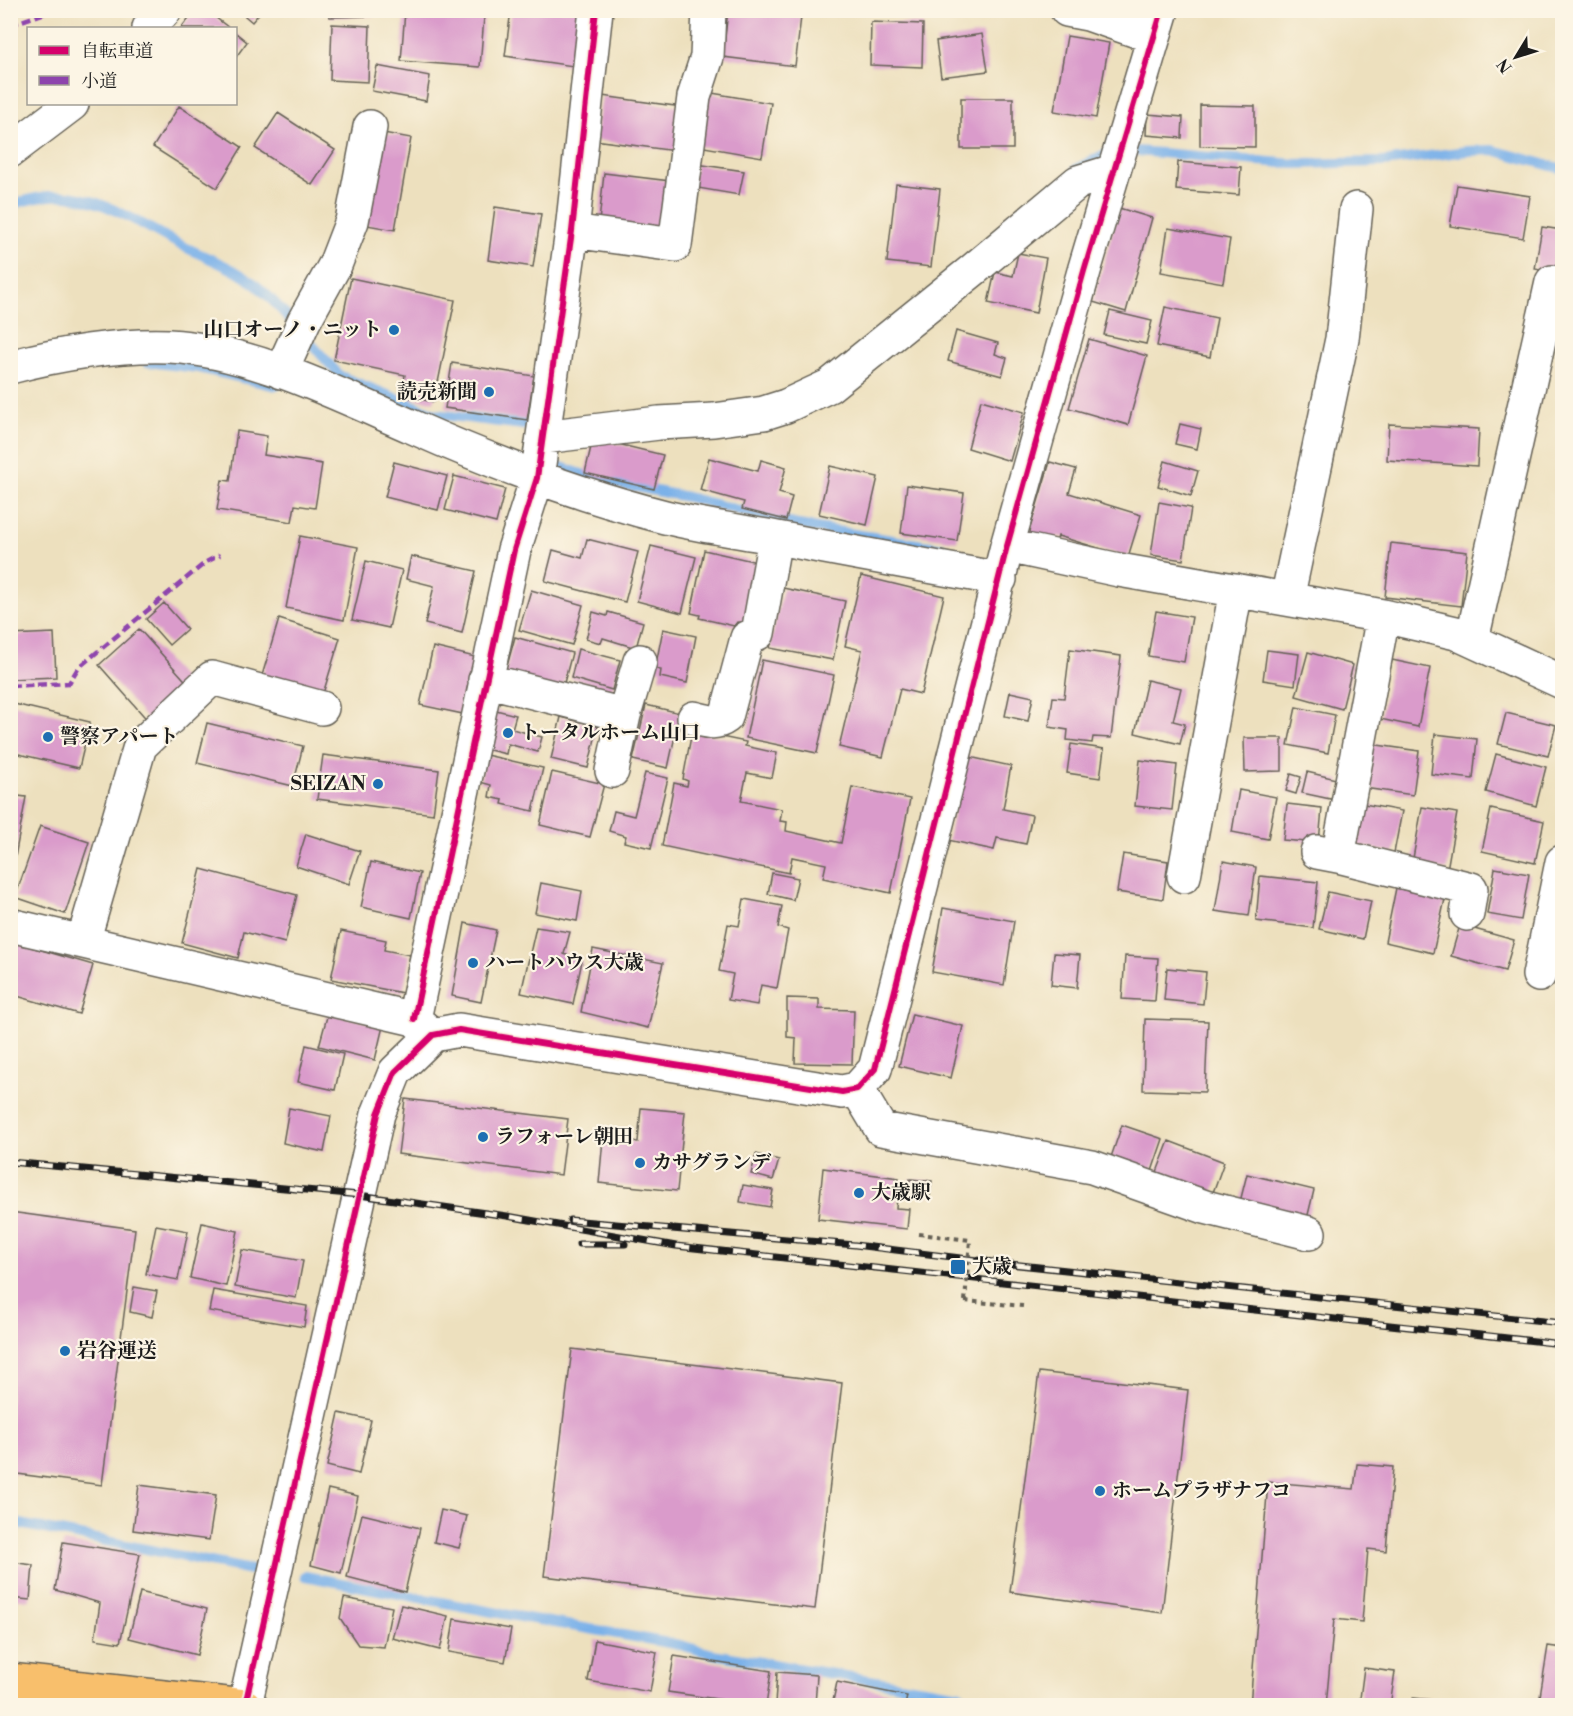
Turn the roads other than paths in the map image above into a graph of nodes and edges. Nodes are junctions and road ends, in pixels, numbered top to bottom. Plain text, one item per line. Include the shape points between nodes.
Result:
1 (165, 10) edge
2 (596, 10) edge
3 (709, 10) edge
4 (1067, 10) edge
5 (1158, 24) edge
6 (150, 27) edge
7 (71, 105) edge
8 (370, 128) dead end
9 (10, 151) edge
10 (1114, 171) junction
11 (1356, 208) dead end
12 (572, 231) junction
13 (1552, 282) dead end
14 (10, 367) edge
15 (281, 372) junction
16 (543, 436) junction
17 (537, 478) junction
18 (775, 538) junction
19 (1007, 546) junction
20 (1000, 579) junction
21 (1236, 590) junction
22 (1287, 599) junction
23 (1383, 616) junction
24 (1472, 640) junction
25 (640, 661) dead end
26 (485, 680) junction
27 (1563, 682) edge
28 (322, 708) dead end
29 (624, 715) junction
30 (694, 718) dead end
31 (612, 771) dead end
32 (1184, 876) dead end
33 (1561, 878) edge
34 (1471, 889) dead end
35 (10, 925) edge
36 (83, 942) junction
37 (1539, 975) dead end
38 (424, 1027) junction
39 (858, 1089) junction
40 (1309, 1233) dead end
41 (10, 1680) edge
42 (245, 1705) edge
43 (251, 1706) edge

1 - 6 street
2 - 12 street
3 - 12 street via 707,57 694,97 675,245
4 - 5 street
5 - 10 street
7 - 9 street
8 - 15 street via 352,221 335,265
10 - 16 street via 1078,182 964,278 829,386 812,395 764,413
10 - 19 street
11 - 22 street via 1342,339
12 - 16 street
13 - 24 street
14 - 15 street via 82,353 169,346 214,353
15 - 17 street
16 - 17 street
17 - 18 street via 666,517
17 - 26 street via 514,550
18 - 20 street
18 - 30 street via 758,633 747,638 726,717 712,723
19 - 20 street
19 - 21 street
20 - 39 street via 875,1068
21 - 22 street
21 - 32 street
22 - 23 street
23 - 24 street
23 - 34 street via 1328,854
24 - 27 street
25 - 29 street
26 - 29 street
26 - 38 street
28 - 36 street via 212,678 140,746
29 - 31 street
33 - 37 street
35 - 36 street
36 - 38 street
38 - 39 street via 842,1092
38 - 42 street via 395,1072 378,1114
39 - 40 street via 881,1129 1092,1167 1205,1207
41 - 42 main road
42 - 43 street

